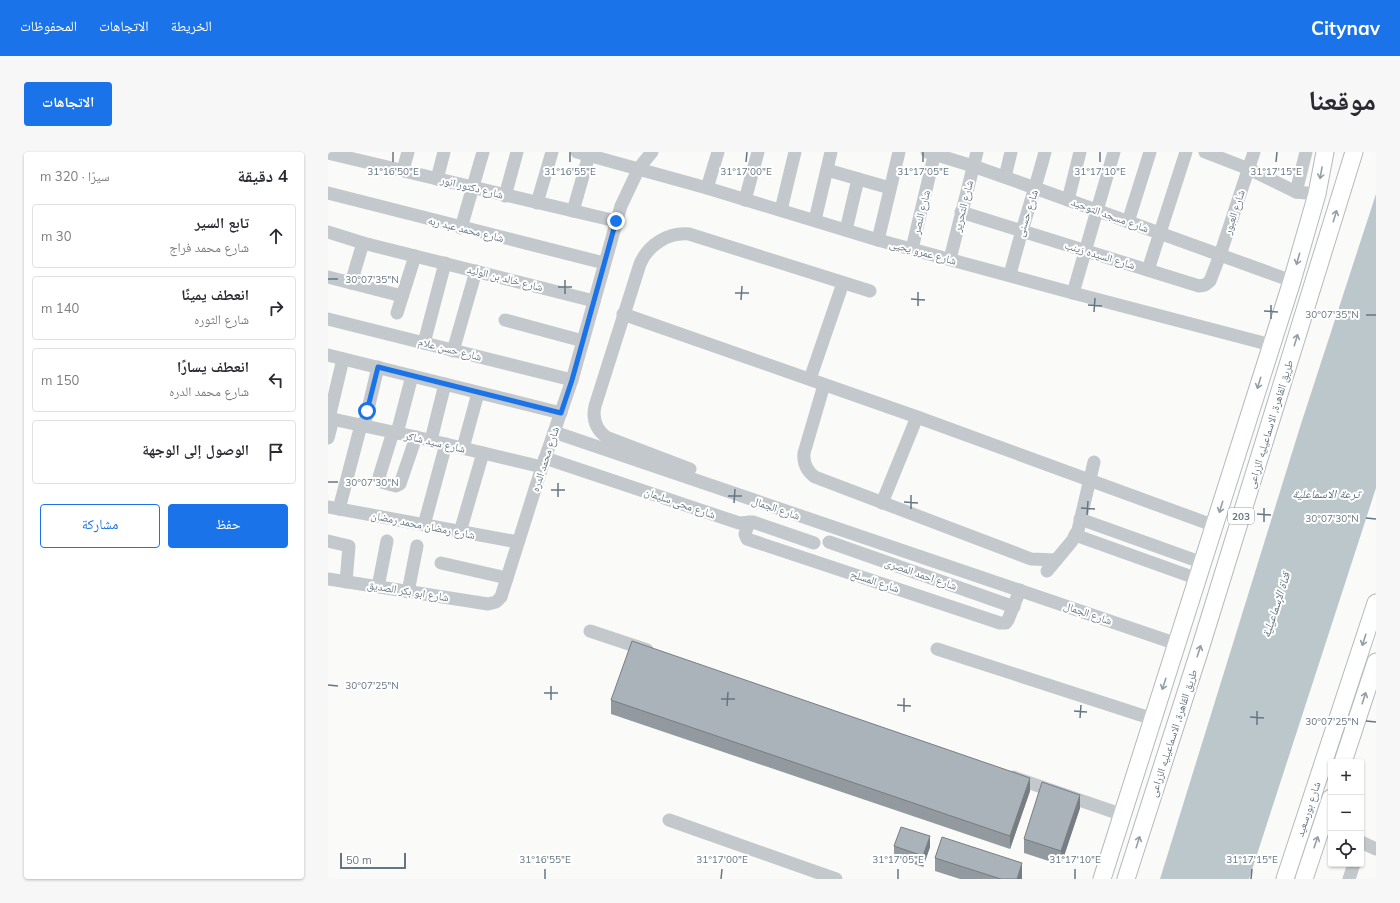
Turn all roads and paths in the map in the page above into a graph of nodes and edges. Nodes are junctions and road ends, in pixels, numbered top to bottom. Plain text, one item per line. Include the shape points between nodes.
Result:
1 (408, 152) edge
2 (444, 152) edge
3 (483, 152) edge
4 (517, 152) edge
5 (552, 152) edge
6 (652, 152) edge
7 (718, 152) edge
8 (758, 152) edge
9 (795, 152) edge
10 (831, 152) edge
11 (899, 152) edge
12 (977, 152) edge
13 (1012, 152) edge
14 (1045, 152) edge
15 (1080, 152) edge
16 (1114, 152) edge
17 (1150, 152) edge
18 (1186, 152) edge
19 (1205, 152) edge
20 (1254, 152) edge
21 (1306, 152) edge
22 (1325, 152) edge
23 (1354, 152) edge
24 (328, 153) edge
25 (932, 153) edge
26 (583, 154) edge
27 (372, 158) edge
28 (973, 166) junction
29 (639, 168) junction
30 (1248, 169) junction
31 (403, 170) junction
32 (827, 170) junction
33 (1005, 177) junction
34 (437, 179) junction
35 (858, 179) junction
36 (472, 187) junction
37 (706, 188) junction
38 (890, 188) junction
39 (1035, 188) junction
40 (1296, 192) junction
41 (328, 193) edge
42 (1317, 194) junction
43 (506, 196) junction
44 (745, 200) junction
45 (1068, 200) junction
46 (537, 203) junction
47 (781, 210) junction
48 (573, 211) junction
49 (1098, 211) junction
50 (961, 212) junction
51 (815, 220) junction
52 (616, 221) junction
53 (1128, 222) junction
54 (461, 228) junction
55 (846, 230) junction
56 (1021, 230) junction
57 (328, 232) edge
58 (1160, 233) junction
59 (878, 240) junction
60 (363, 243) junction
61 (912, 249) junction
62 (1086, 251) junction
63 (1220, 255) junction
64 (415, 256) junction
65 (950, 259) junction
66 (445, 263) junction
67 (604, 263) junction
68 (1148, 270) junction
69 (476, 271) junction
70 (1010, 275) junction
71 (328, 277) edge
72 (1292, 281) junction
73 (351, 282) junction
74 (843, 283) junction
75 (870, 292) dead end
76 (1073, 293) junction
77 (402, 296) junction
78 (594, 301) junction
79 (397, 313) dead end
80 (623, 314) junction
81 (328, 319) edge
82 (505, 320) dead end
83 (583, 341) junction
84 (424, 343) junction
85 (1271, 345) junction
86 (453, 350) junction
87 (328, 355) edge
88 (343, 359) junction
89 (378, 367) junction
90 (412, 376) junction
91 (572, 380) junction
92 (810, 380) junction
93 (445, 384) junction
94 (824, 384) junction
95 (478, 393) junction
96 (561, 413) junction
97 (917, 417) junction
98 (330, 418) edge
99 (362, 425) junction
100 (395, 432) junction
101 (554, 432) junction
102 (416, 437) junction
103 (328, 438) edge
104 (431, 440) junction
105 (446, 444) junction
106 (463, 448) junction
107 (483, 453) junction
108 (544, 462) junction
109 (1094, 462) dead end
110 (690, 469) dead end
111 (1090, 480) junction
112 (882, 504) junction
113 (334, 508) edge
114 (1080, 519) junction
115 (749, 522) junction
116 (821, 523) junction
117 (424, 525) junction
118 (1215, 526) junction
119 (460, 532) junction
120 (1075, 535) junction
121 (328, 541) edge
122 (387, 541) dead end
123 (518, 542) junction
124 (829, 542) dead end
125 (814, 543) junction
126 (417, 546) dead end
127 (920, 557) junction
128 (810, 560) junction
129 (882, 560) junction
130 (1056, 560) junction
131 (441, 563) dead end
132 (953, 568) junction
133 (1047, 571) dead end
134 (1200, 571) junction
135 (915, 572) junction
136 (507, 578) junction
137 (328, 579) edge
138 (875, 581) junction
139 (346, 582) junction
140 (948, 583) junction
141 (378, 587) junction
142 (1020, 590) junction
143 (408, 592) junction
144 (940, 603) junction
145 (1376, 603) edge
146 (488, 604) joint
147 (1014, 607) junction
148 (590, 631) dead end
149 (1177, 644) junction
150 (937, 649) dead end
151 (657, 654) edge
152 (1376, 663) edge
153 (1153, 720) junction
154 (1344, 759) edge
155 (1000, 772) edge
156 (1123, 815) junction
157 (669, 820) dead end
158 (1327, 825) edge
159 (1364, 844) edge
160 (1376, 849) edge
161 (1353, 867) edge
162 (836, 879) edge
163 (1102, 879) edge
164 (1126, 879) edge
165 (1285, 879) edge
166 (1304, 879) edge
167 (1349, 879) edge

1 - 31 street
2 - 34 street
3 - 36 street
4 - 43 street
5 - 46 street
6 - 29 street, شارع محمد الدره
7 - 37 street
8 - 44 street
9 - 47 street
10 - 32 street
11 - 38 street
12 - 28 street, شارع التحرير
13 - 33 street
14 - 39 street, شارع حسنى
15 - 45 street
16 - 49 street
17 - 53 street
18 - 58 street
19 - 30 street
20 - 30 street, شارع العبور
21 - 40 street
22 -> 42 main road, طريق القاهرة, الاسماعيليه الزراعى / 203
164 -> 23 main road, طريق القاهرة, الاسماعيليه الزراعى / 203
24 - 27 street, شارع دكتور انور
25 - 28 street, شارع مسجد التوحيد
25 - 61 street, شارع النصر
26 - 29 street, شارع عمرو يحيى
26 - 48 street
27 - 31 street, شارع دكتور انور
28 - 33 street, شارع مسجد التوحيد
28 - 50 street, شارع التحرير
29 - 37 street, شارع عمرو يحيى
29 - 52 street, شارع محمد الدره
30 - 40 street
30 - 63 street, شارع العبور
31 - 34 street, شارع دكتور انور
32 - 35 street
32 - 51 street
33 - 39 street, شارع مسجد التوحيد
34 - 36 street, شارع دكتور انور
35 - 38 street
35 - 55 street
36 - 43 street, شارع دكتور انور
36 - 54 street
37 - 44 street, شارع عمرو يحيى
38 - 59 street
39 - 45 street, شارع مسجد التوحيد
39 - 56 street, شارع حسنى
40 - 42 street
41 - 54 street, شارع محمد عبد ربه
42 -> 72 main road, طريق القاهرة, الاسماعيليه الزراعى / 203
43 - 46 street, شارع دكتور انور
44 - 47 street, شارع عمرو يحيى
45 - 49 street, شارع مسجد التوحيد
46 - 48 street, شارع دكتور انور
47 - 51 street, شارع عمرو يحيى
48 - 52 street, شارع دكتور انور
49 - 53 street, شارع مسجد التوحيد
49 - 62 street
50 - 56 street, شارع السيده زينب
50 - 65 street, شارع التحرير
51 - 55 street, شارع عمرو يحيى
52 - 67 street, شارع محمد الدره
53 - 58 street, شارع مسجد التوحيد
54 - 67 street, شارع محمد عبد ربه
55 - 59 street, شارع عمرو يحيى
56 - 62 street, شارع السيده زينب
56 - 70 street, شارع حسنى
57 - 60 street, شارع خالد بن الوليد
58 - 63 street, شارع مسجد التوحيد
58 - 68 street
59 - 61 street, شارع عمرو يحيى
60 - 64 street, شارع خالد بن الوليد
60 - 73 street
61 - 65 street, شارع عمرو يحيى
62 - 68 street, شارع السيده زينب
62 - 76 street
63 - 68 street, شارع السيده زينب via 1210,281 1205,285 1198,286
63 - 72 street, شارع مسجد التوحيد
64 - 66 street, شارع خالد بن الوليد
64 - 77 street
65 - 70 street, شارع عمرو يحيى
66 - 69 street, شارع خالد بن الوليد
66 - 84 street
67 - 78 street, شارع محمد الدره
69 - 78 street, شارع خالد بن الوليد
69 - 86 street
70 - 76 street, شارع عمرو يحيى
71 - 73 street
72 - 85 main road, طريق القاهرة, الاسماعيليه الزراعى / 203
73 - 77 street
74 - 75 street
74 - 80 street via 680,233 670,235 646,253
74 - 92 street
76 - 85 street, شارع عمرو يحيى
77 - 79 street
78 - 83 street, شارع محمد الدره
80 - 92 street
80 - 110 street via 596,406 596,426 606,437
81 - 84 street, شارع حسن علام
82 - 83 street
83 - 91 street, شارع محمد الدره
84 - 86 street, شارع حسن علام
85 -> 118 main road, طريق القاهرة, الاسماعيليه الزراعى / 203
86 - 91 street, شارع حسن علام
87 - 88 street
88 - 89 street
88 - 98 street
89 - 90 street
89 - 99 street
90 - 93 street
90 - 100 street
91 - 96 street, شارع محمد الدره
92 - 94 street
93 - 95 street
93 - 104 street
94 - 97 street
94 - 112 street via 804,453 806,467 815,477
95 - 96 street
95 - 106 street
96 - 101 street, شارع محمد الدره
97 - 111 street
97 - 112 street
98 - 99 street, شارع سيد شاكر
98 - 103 street
99 - 100 street, شارع سيد شاكر
99 - 113 street
100 - 102 street, شارع سيد شاكر
100 - 102 street via 379,477 381,482 396,486 400,484
101 - 108 street, شارع محمد الدره
101 - 116 street, شارع الجمال
102 - 104 street, شارع سيد شاكر
104 - 105 street, شارع سيد شاكر
105 - 106 street, شارع سيد شاكر
105 - 117 street
106 - 107 street, شارع سيد شاكر
107 - 108 street, شارع سيد شاكر
107 - 119 street
108 - 115 street, شارع محى سليمان via 739,523
108 - 123 street, شارع محمد الدره
109 - 111 street
111 - 114 street
111 - 118 street
112 - 130 street via 1032,559
113 - 117 street, شارع رمضان محمد رمضان
114 - 120 street
114 - 134 street
115 - 125 street, شارع محى سليمان
115 - 128 street, شارع المسلح via 745,534 747,539
116 - 125 street
116 - 127 street, شارع الجمال
117 - 119 street, شارع رمضان محمد رمضان
118 - 134 main road, طريق القاهرة, الاسماعيليه الزراعى / 203
119 - 123 street, شارع رمضان محمد رمضان
120 - 130 street
120 - 134 street
121 - 139 street via 348,544 351,541
122 - 141 street
123 - 136 street, شارع محمد الدره
124 - 129 street, شارع احمد المصرى
125 - 128 street
126 - 143 street
127 - 132 street, شارع الجمال
127 - 135 street
128 - 138 street, شارع المسلح
129 - 135 street, شارع احمد المصرى
129 - 138 street
130 - 133 street
131 - 136 street
132 - 140 street
132 - 142 street, شارع الجمال
134 - 149 main road, طريق القاهرة, الاسماعيليه الزراعى / 203
135 - 140 street, شارع احمد المصرى
136 - 146 street, شارع محمد الدره via 501,597 496,602
137 - 139 street, شارع ابو بكر الصديق
138 - 144 street, شارع المسلح
139 - 141 street, شارع ابو بكر الصديق
140 - 144 street
140 - 147 street, شارع احمد المصرى
141 - 143 street, شارع ابو بكر الصديق
142 - 147 street
142 - 149 street, شارع الجمال
143 - 146 street, شارع ابو بكر الصديق
144 - 147 street, شارع المسلح via 1003,623 1008,620
145 -> 165 main road, شارع بورسعيد
148 - 151 street
149 -> 153 main road, طريق القاهرة, الاسماعيليه الزراعى / 203
150 - 153 street
154 -> 152 main road
153 - 156 main road, طريق القاهرة, الاسماعيليه الزراعى / 203
155 - 156 street
156 - 163 main road, طريق القاهرة, الاسماعيليه الزراعى / 203
157 - 162 street
166 -> 158 main road, شارع بورسعيد
159 - 160 street
161 - 167 street

